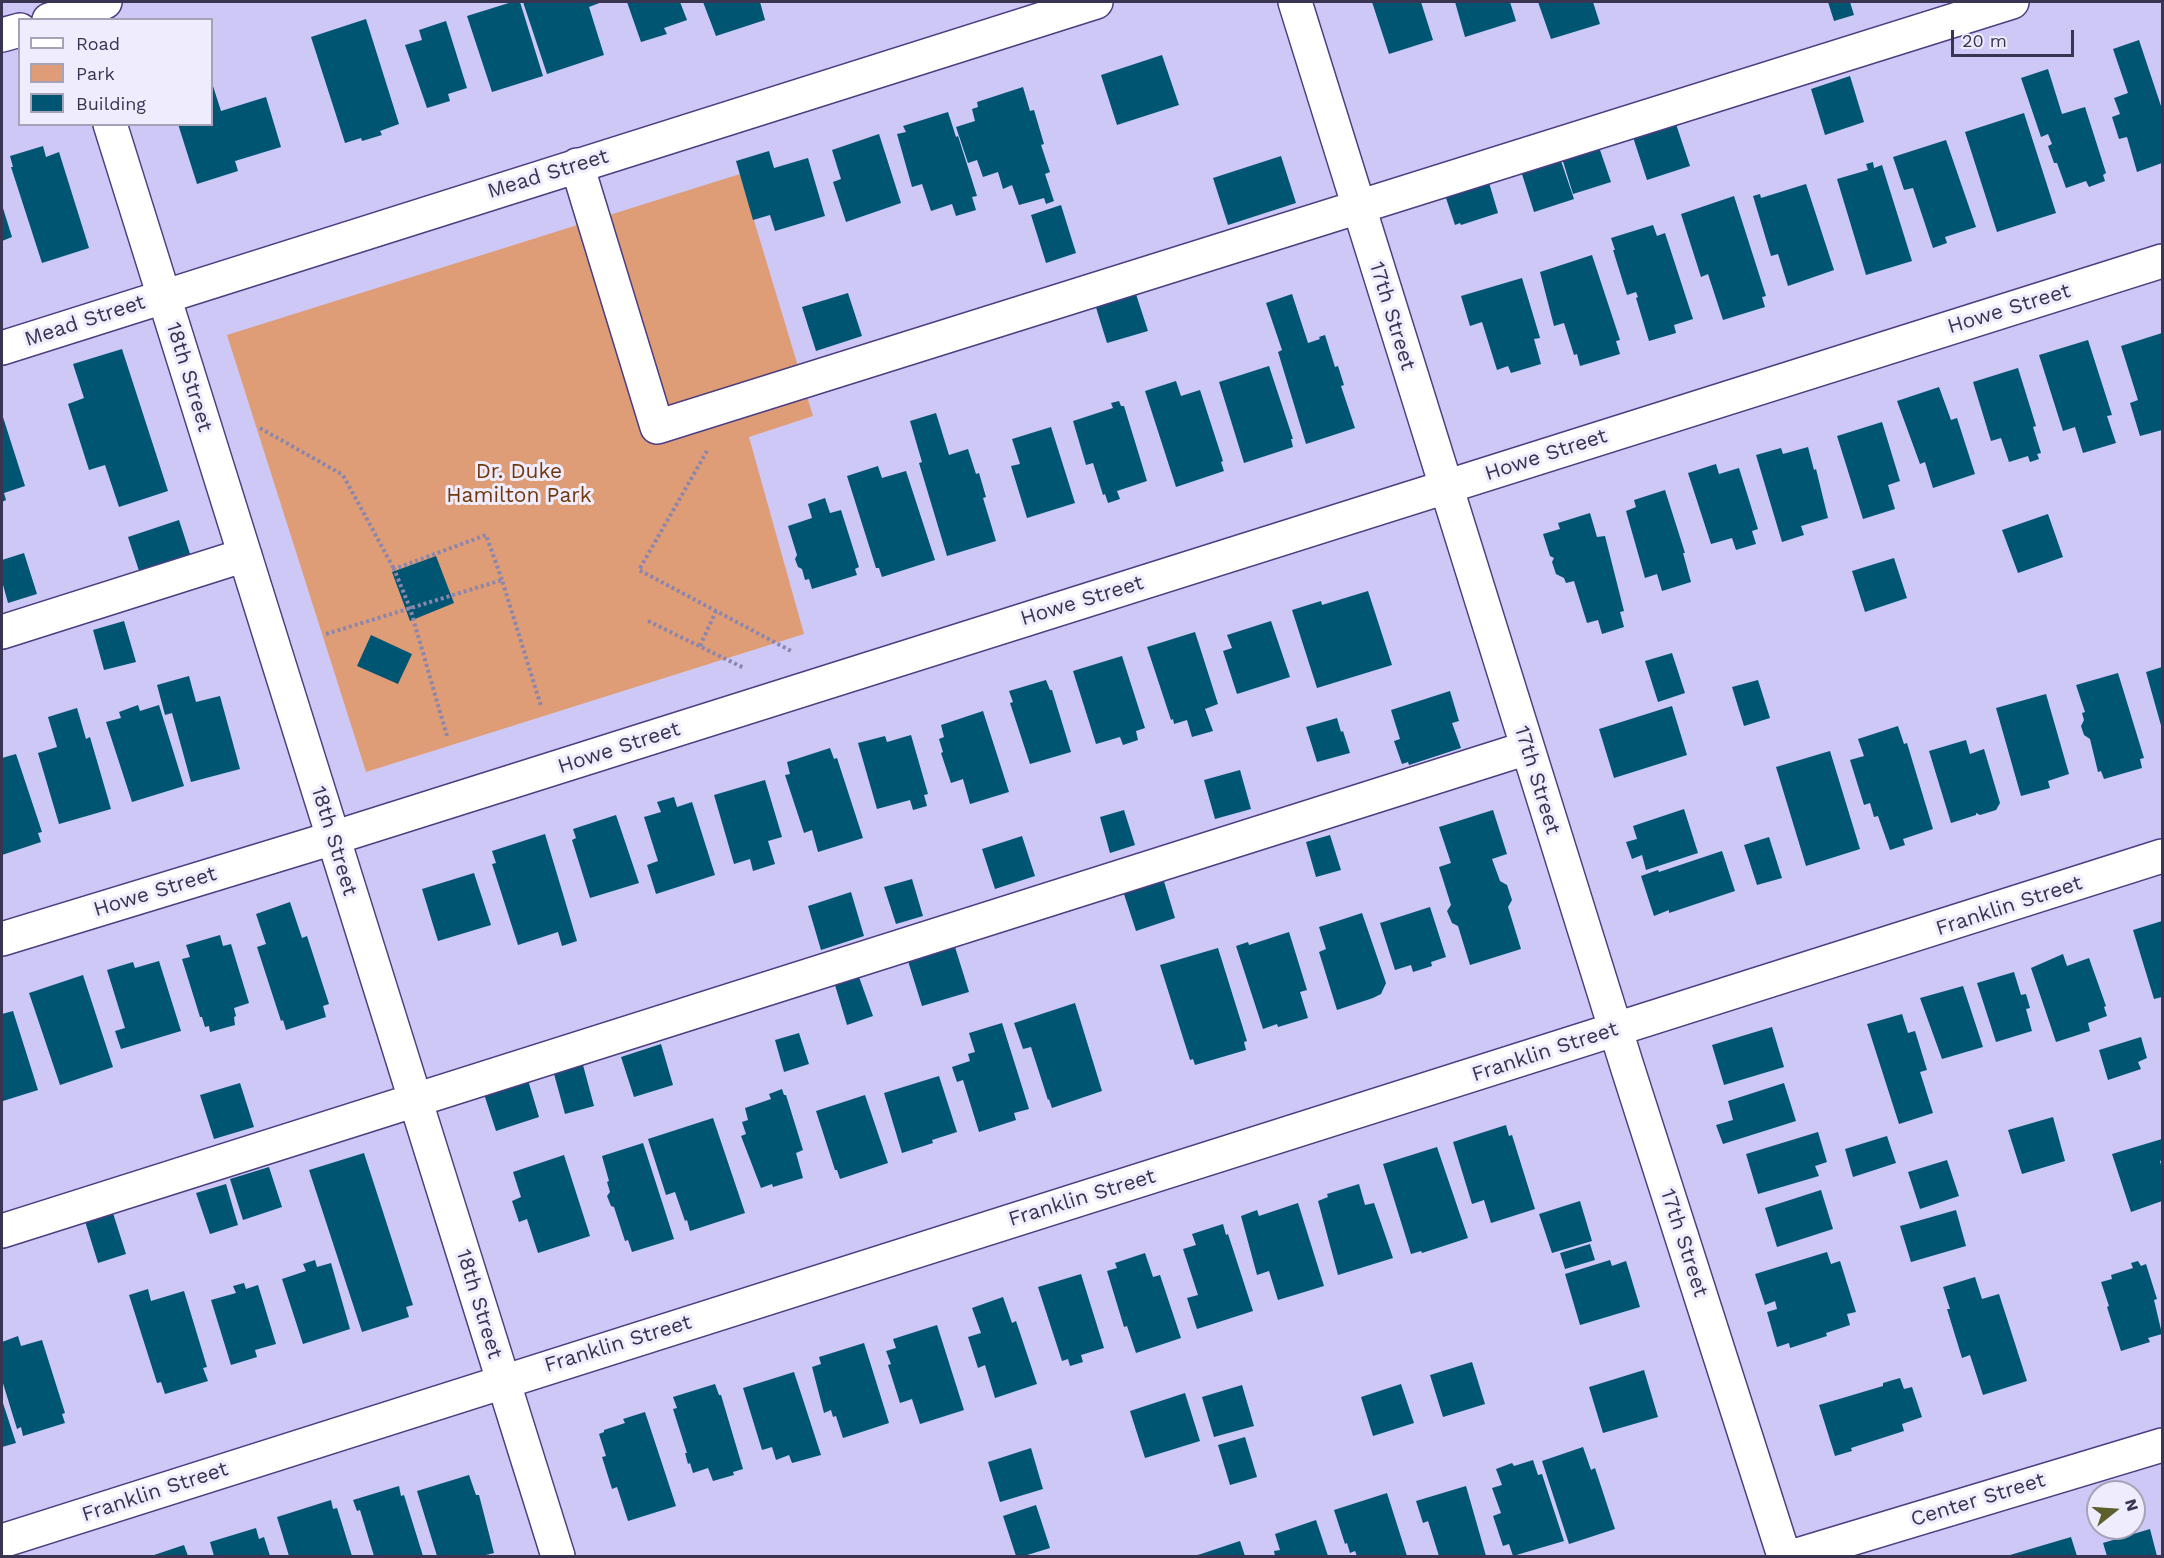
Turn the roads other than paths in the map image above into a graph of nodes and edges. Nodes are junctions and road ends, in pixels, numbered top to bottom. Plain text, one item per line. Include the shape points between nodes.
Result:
1 (105, 2) edge
2 (1096, 2) edge
3 (1295, 2) edge
4 (2012, 2) edge
5 (68, 13) edge
6 (18, 31) edge
7 (2, 35) edge
8 (111, 126) edge
9 (577, 165) junction
10 (1358, 206) junction
11 (2163, 261) edge
12 (164, 295) junction
13 (2, 348) edge
14 (1446, 487) junction
15 (244, 555) junction
16 (2, 632) edge
17 (1527, 748) junction
18 (333, 838) junction
19 (2163, 856) edge
20 (2, 939) edge
21 (1615, 1030) junction
22 (416, 1101) junction
23 (2, 1231) edge
24 (503, 1380) junction
25 (2163, 1445) edge
26 (2, 1541) edge
27 (558, 1557) edge
28 (1784, 1557) edge
29 (1794, 1557) edge

1 - 5 street
2 - 9 street, Mead Street
3 - 10 street, 17th Street
4 - 10 street
6 - 7 street
8 - 12 street, 18th Street
9 - 10 street via 657,427
9 - 12 street, Mead Street
10 - 14 street, 17th Street
11 - 14 street, Howe Street
12 - 13 street, Mead Street
12 - 15 street, 18th Street
14 - 17 street, 17th Street
14 - 18 street, Howe Street
15 - 16 street
15 - 18 street, 18th Street
17 - 21 street, 17th Street
17 - 22 street
18 - 20 street, Howe Street
18 - 22 street, 18th Street
19 - 21 street, Franklin Street
21 - 24 street, Franklin Street
21 - 28 street, 17th Street
22 - 23 street
22 - 24 street, 18th Street
24 - 26 street, Franklin Street
24 - 27 street, 18th Street
25 - 29 street, Center Street

